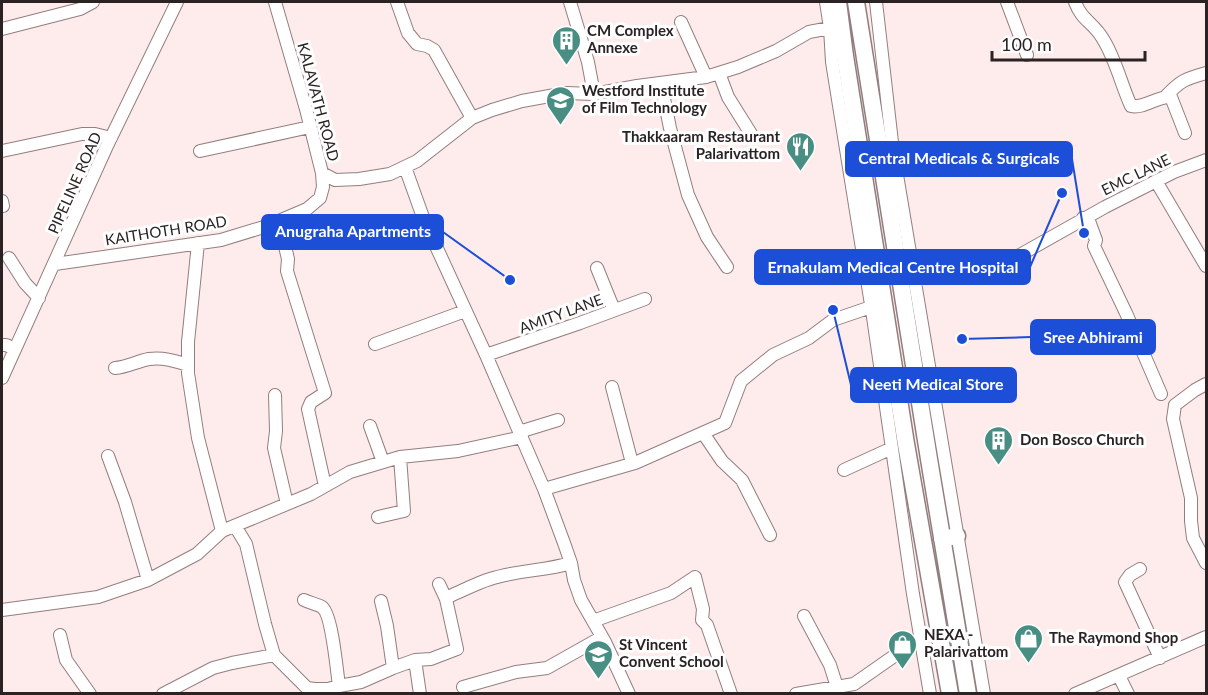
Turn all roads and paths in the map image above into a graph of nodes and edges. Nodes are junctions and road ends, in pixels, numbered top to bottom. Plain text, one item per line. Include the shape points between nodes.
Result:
1 (93, 2) edge
2 (177, 2) edge
3 (275, 2) edge
4 (397, 2) edge
5 (570, 2) edge
6 (826, 2) edge
7 (838, 2) edge
8 (856, 2) edge
9 (876, 2) edge
10 (1007, 2) edge
11 (1075, 2) edge
12 (681, 22) dead end
13 (830, 28) junction
14 (2, 29) edge
15 (1028, 55) dead end
16 (1206, 73) edge
17 (712, 75) junction
18 (661, 84) junction
19 (594, 94) junction
20 (1165, 97) junction
21 (472, 118) junction
22 (310, 127) junction
23 (1185, 133) dead end
24 (753, 137) dead end
25 (111, 138) junction
26 (2, 151) edge
27 (200, 151) dead end
28 (1206, 160) edge
29 (405, 167) junction
30 (322, 173) junction
31 (1156, 181) junction
32 (1083, 218) junction
33 (279, 221) junction
34 (198, 243) junction
35 (9, 258) dead end
36 (55, 264) junction
37 (1206, 266) edge
38 (727, 267) dead end
39 (597, 268) dead end
40 (880, 274) junction
41 (907, 276) junction
42 (39, 298) junction
43 (645, 299) dead end
44 (871, 307) junction
45 (614, 310) junction
46 (465, 311) junction
47 (375, 344) dead end
48 (2, 345) edge
49 (15, 349) junction
50 (486, 355) junction
51 (188, 365) junction
52 (115, 368) dead end
53 (2, 378) edge
54 (1206, 384) edge
55 (612, 387) dead end
56 (1161, 394) dead end
57 (275, 396) dead end
58 (558, 420) dead end
59 (369, 426) dead end
60 (703, 432) junction
61 (520, 435) junction
62 (892, 448) junction
63 (108, 456) dead end
64 (400, 457) junction
65 (383, 462) junction
66 (632, 463) junction
67 (844, 470) dead end
68 (325, 486) junction
69 (544, 489) junction
70 (286, 504) junction
71 (378, 517) dead end
72 (235, 526) junction
73 (222, 531) junction
74 (770, 535) dead end
75 (950, 537) junction
76 (1206, 560) edge
77 (571, 563) junction
78 (1140, 569) dead end
79 (148, 580) junction
80 (439, 584) dead end
81 (446, 599) junction
82 (304, 600) dead end
83 (381, 601) dead end
84 (2, 610) edge
85 (804, 616) dead end
86 (593, 621) junction
87 (60, 635) dead end
88 (602, 637) junction
89 (1206, 637) edge
90 (921, 639) junction
91 (274, 655) junction
92 (1160, 658) junction
93 (416, 660) junction
94 (393, 668) junction
95 (1119, 676) junction
96 (339, 686) junction
97 (463, 687) dead end
98 (837, 687) junction
99 (90, 693) edge
100 (163, 693) edge
101 (420, 693) edge
102 (629, 693) edge
103 (731, 693) edge
104 (796, 693) edge
105 (930, 693) edge
106 (950, 693) edge
107 (968, 693) edge
108 (984, 693) edge
109 (1075, 693) edge
110 (1128, 693) edge

1 - 14 street via 80,9
2 - 25 street, PIPELINE ROAD
3 - 22 street, KALAVATH ROAD
4 - 21 street via 408,33 417,44 434,50
5 - 19 street
6 - 13 street
7 - 40 highway
8 - 41 highway
9 - 41 street
10 - 15 street
11 - 20 street via 1083,18 1105,42 1131,106
12 - 17 street
13 - 17 street, KALAVATH ROAD via 809,32 776,51
13 - 44 street
16 - 20 street via 1185,79
17 - 18 street, KALAVATH ROAD
17 - 24 street
18 - 19 street, KALAVATH ROAD
18 - 38 street via 688,195 707,237
19 - 21 street, KALAVATH ROAD via 566,93 522,101
20 - 23 street via 1171,97
21 - 29 street, KALAVATH ROAD
22 - 27 street
22 - 30 street, KALAVATH ROAD
25 - 26 street via 82,134
25 - 36 street, PIPELINE ROAD
28 - 31 street, EMC LANE
29 - 30 street, KALAVATH ROAD via 359,179 335,180
29 - 46 street
30 - 33 street, KAITHOTH ROAD via 320,198 307,209
31 - 32 street, EMC LANE
31 - 37 street
32 - 41 street, EMC LANE via 995,269
32 - 56 street via 1089,221 1096,240 1094,246
33 - 34 street, KAITHOTH ROAD via 221,240
33 - 68 street via 287,271 325,393 311,402 308,409
34 - 36 street, KAITHOTH ROAD
34 - 51 street
35 - 42 street
36 - 42 street, PIPELINE ROAD
39 - 45 street
40 - 41 highway
40 - 106 highway
41 - 75 highway
42 - 49 street, PIPELINE ROAD
43 - 45 street, AMITY LANE
44 - 60 street via 833,320 809,339 773,355 741,381 725,423
44 - 62 street
45 - 50 street, AMITY LANE
46 - 47 street
46 - 50 street
48 - 49 street
49 - 53 street, PIPELINE ROAD
50 - 61 street
51 - 52 street via 160,358
51 - 73 street via 198,438
54 - 76 street via 1175,405 1173,419 1191,498 1193,538
55 - 66 street
57 - 70 street via 274,448
58 - 61 street
59 - 65 street
60 - 66 street
60 - 74 street via 722,461 742,480
61 - 64 street via 458,451
61 - 69 street
62 - 67 street
62 - 90 street
63 - 79 street
64 - 65 street
64 - 71 street via 404,511
65 - 68 street via 350,472
66 - 69 street
68 - 70 street
69 - 77 street
70 - 72 street
72 - 73 street
72 - 91 street via 246,544
73 - 79 street via 196,554
75 - 107 highway
75 - 108 street
77 - 81 street via 491,578
77 - 86 street via 581,600
78 - 92 street via 1125,582
79 - 84 street via 98,597
80 - 81 street
81 - 93 street via 457,649
82 - 96 street via 322,607 327,614
83 - 94 street
85 - 98 street via 830,664
86 - 88 street
86 - 103 street via 671,592 694,578 703,609 702,620
87 - 99 street via 66,660
88 - 97 street via 547,668
88 - 102 street
89 - 92 street
90 - 98 street via 854,684
90 - 105 street
91 - 96 street via 307,688
91 - 100 street via 213,668
92 - 95 street
93 - 94 street
93 - 101 street
94 - 96 street via 362,682
95 - 109 street
95 - 110 street
98 - 104 street

